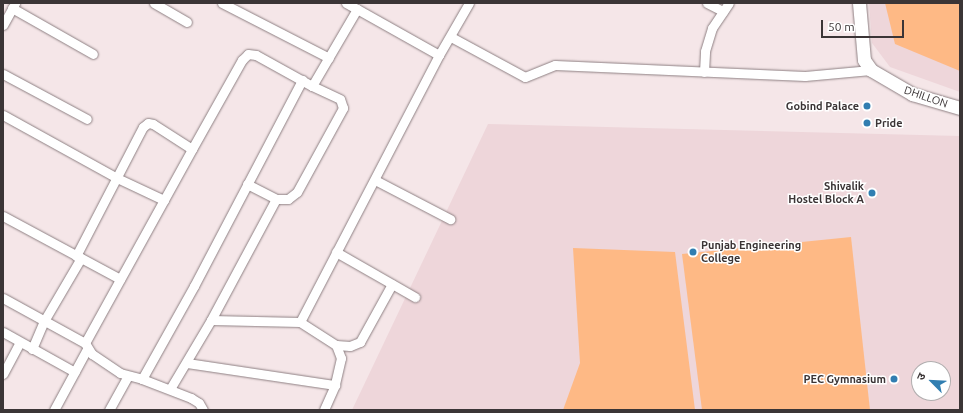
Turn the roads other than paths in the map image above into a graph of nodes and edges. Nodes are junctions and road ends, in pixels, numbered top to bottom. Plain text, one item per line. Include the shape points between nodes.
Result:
1 (154, 3) edge
2 (222, 3) edge
3 (346, 3) edge
4 (470, 3) edge
5 (707, 3) edge
6 (729, 3) edge
7 (858, 3) edge
8 (13, 5) edge
9 (357, 9) junction
10 (723, 11) junction
11 (187, 22) dead end
12 (3, 25) edge
13 (451, 37) junction
14 (93, 54) dead end
15 (439, 55) junction
16 (329, 58) junction
17 (871, 70) junction
18 (704, 72) junction
19 (3, 74) edge
20 (302, 80) junction
21 (312, 86) junction
22 (960, 108) edge
23 (3, 115) edge
24 (87, 119) dead end
25 (192, 149) junction
26 (117, 178) junction
27 (375, 180) junction
28 (247, 184) junction
29 (276, 199) junction
30 (164, 200) junction
31 (5, 217) edge
32 (450, 220) dead end
33 (3, 228) edge
34 (336, 252) junction
35 (79, 257) junction
36 (120, 279) junction
37 (392, 284) junction
38 (415, 297) dead end
39 (3, 298) edge
40 (211, 320) junction
41 (44, 321) junction
42 (300, 322) junction
43 (3, 332) edge
44 (20, 342) junction
45 (336, 345) junction
46 (86, 346) junction
47 (32, 349) junction
48 (187, 364) junction
49 (75, 372) junction
50 (3, 374) edge
51 (127, 377) junction
52 (142, 379) junction
53 (335, 385) junction
54 (170, 389) junction
55 (54, 410) edge
56 (109, 410) edge
57 (203, 410) edge
58 (324, 410) edge

1 - 11 street
2 - 16 street
3 - 9 street
4 - 13 street
5 - 10 street
6 - 10 street
7 - 17 street via 864,60
8 - 12 street
8 - 14 street
9 - 15 street
9 - 16 street
10 - 18 street via 708,40
13 - 15 street
13 - 18 street via 525,77 555,65
15 - 27 street
16 - 21 street
17 - 18 street via 805,76
17 - 22 street, DHILLON via 912,94
19 - 24 street
20 - 21 street
20 - 25 street via 256,55 248,54 242,60
20 - 28 street
21 - 29 street via 340,99 343,108 297,192 288,199
23 - 26 street
25 - 26 street via 148,123
25 - 30 street
26 - 30 street
26 - 35 street
27 - 32 street
27 - 34 street
28 - 29 street
28 - 52 street
29 - 40 street
30 - 36 street
31 - 33 street
31 - 35 street
34 - 37 street
34 - 42 street
35 - 36 street
35 - 41 street
36 - 46 street
37 - 38 street
37 - 45 street via 360,342 350,346
39 - 41 street
40 - 42 street
40 - 48 street
41 - 46 street
41 - 47 street
42 - 45 street
43 - 44 street
44 - 47 street
44 - 50 street
45 - 53 street via 341,362
46 - 49 street
46 - 51 street
47 - 49 street
48 - 53 street
48 - 54 street
49 - 55 street
51 - 52 street
51 - 56 street
52 - 54 street
53 - 58 street
54 - 57 street via 199,403

